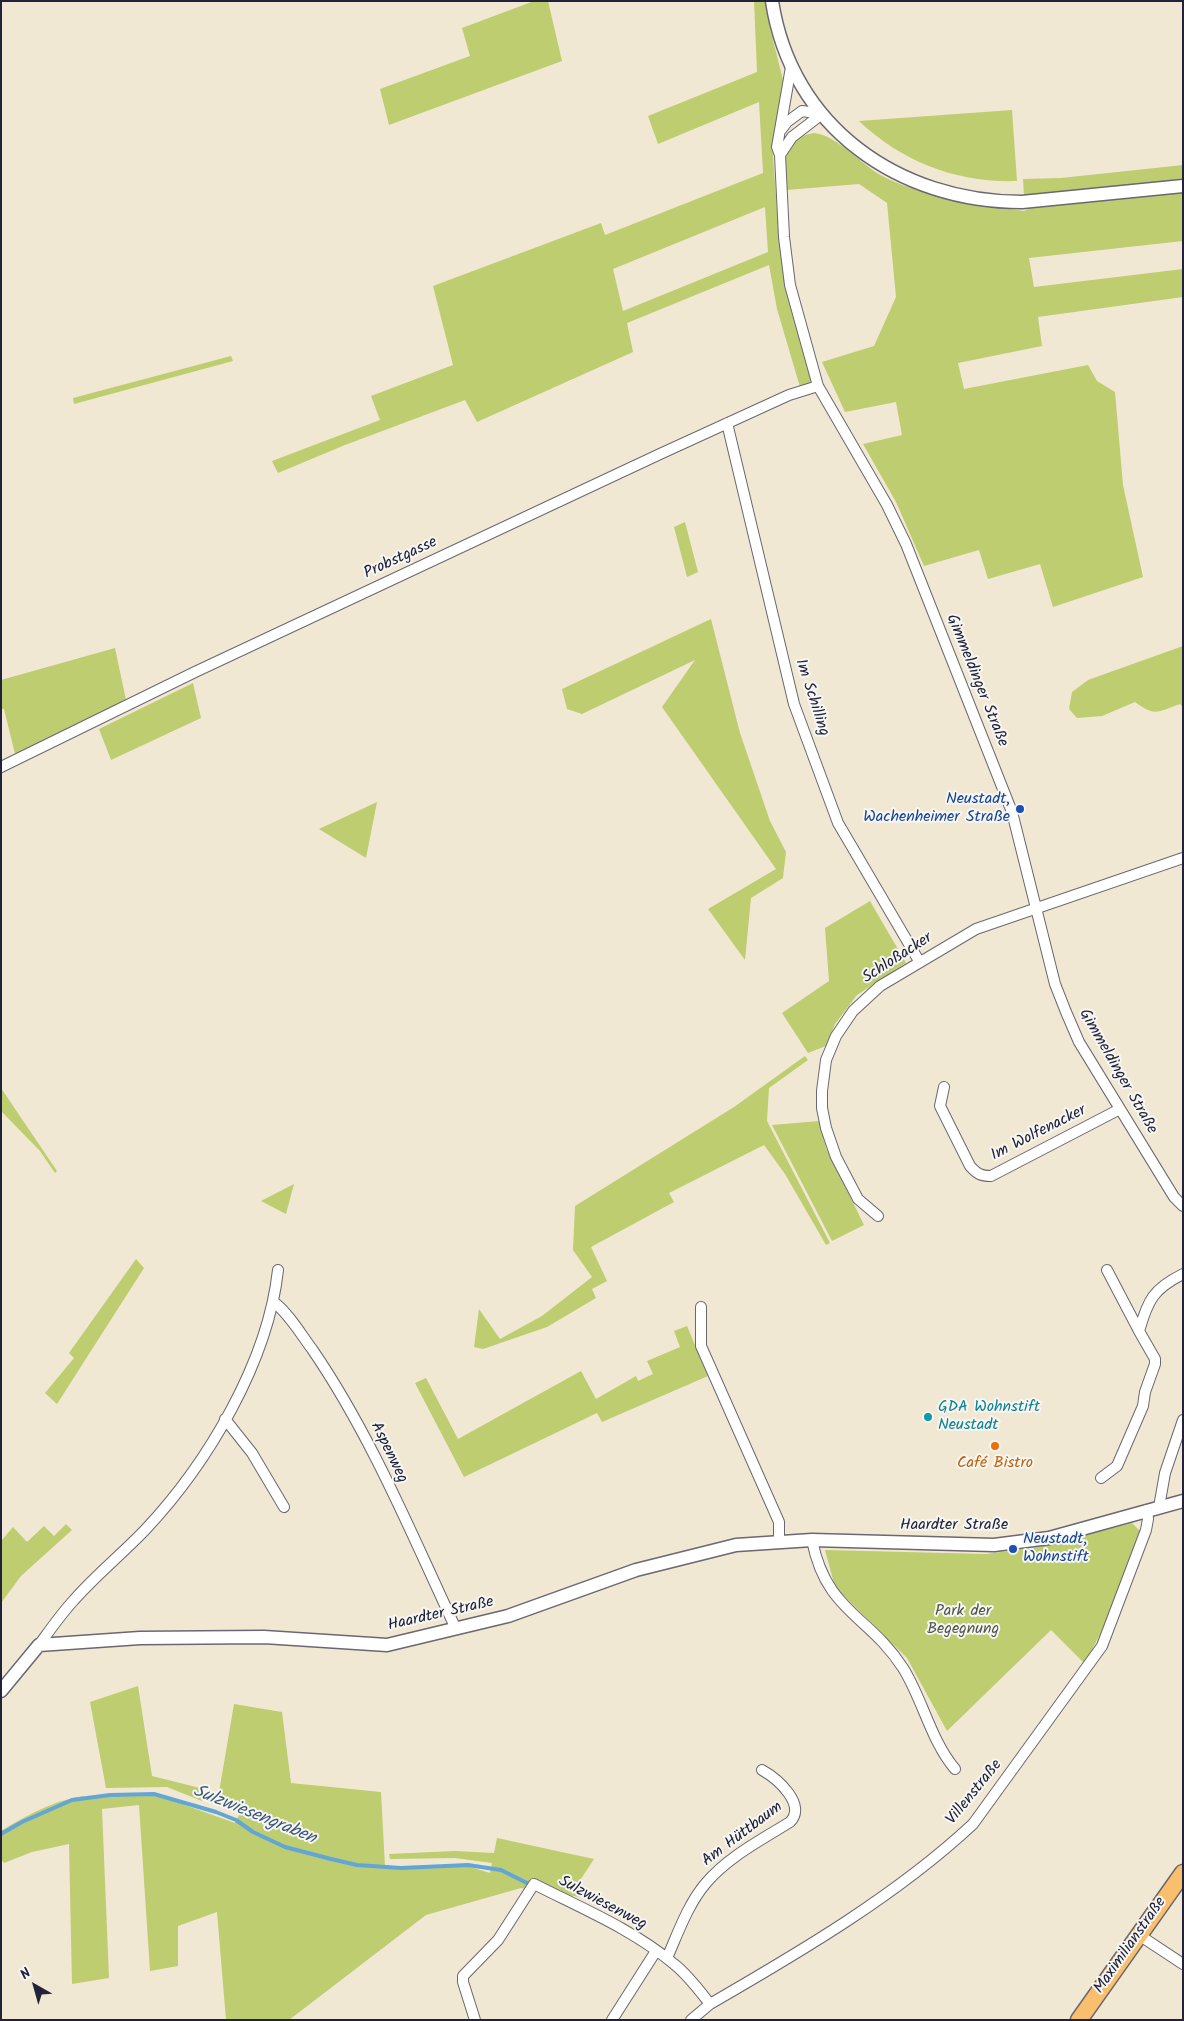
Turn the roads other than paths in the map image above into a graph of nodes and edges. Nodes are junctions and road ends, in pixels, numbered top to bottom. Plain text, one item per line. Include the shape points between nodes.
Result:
1 (772, 1) edge
2 (791, 67) junction
3 (822, 114) junction
4 (780, 131) junction
5 (780, 155) junction
6 (1183, 186) edge
7 (818, 386) junction
8 (727, 424) junction
9 (1, 768) edge
10 (1183, 858) edge
11 (1036, 908) junction
12 (919, 961) junction
13 (944, 1087) dead end
14 (1120, 1109) junction
15 (1183, 1206) edge
16 (878, 1216) dead end
17 (278, 1270) dead end
18 (1107, 1270) dead end
19 (1183, 1274) edge
20 (274, 1302) junction
21 (700, 1306) dead end
22 (1139, 1331) junction
23 (225, 1419) junction
24 (1183, 1420) edge
25 (1101, 1478) dead end
26 (1183, 1501) edge
27 (284, 1507) dead end
28 (1153, 1509) junction
29 (779, 1540) junction
30 (812, 1540) junction
31 (456, 1629) junction
32 (39, 1645) junction
33 (1, 1692) edge
34 (956, 1769) dead end
35 (762, 1770) dead end
36 (1183, 1873) edge
37 (1139, 1936) junction
38 (656, 1951) junction
39 (667, 1958) junction
40 (1183, 1964) edge
41 (710, 2004) junction
42 (475, 2020) edge
43 (612, 2020) edge
44 (691, 2020) edge
45 (1079, 2020) edge

1 - 2 street
2 - 3 street
2 - 4 street, Gimmeldinger Straße
3 - 4 street via 802,111
3 - 5 street via 792,137
3 - 6 street via 844,138 887,169 930,188 976,200 1022,202
4 - 5 street, Gimmeldinger Straße via 777,147
5 - 7 street, Gimmeldinger Straße via 790,284
7 - 8 street, Probstgasse via 789,395
7 - 11 street, Gimmeldinger Straße via 906,544 1012,812
8 - 9 street, Probstgasse via 196,672
8 - 12 street, Im Schilling via 794,704 838,823
10 - 11 street, Schloßacker
11 - 12 street, Schloßacker via 976,929
11 - 14 street, Gimmeldinger Straße via 1055,984 1066,1012 1079,1042
12 - 16 street, Schloßacker via 880,986 853,1011 836,1036 826,1060 822,1108 826,1128 836,1157 858,1199
13 - 14 street, Im Wolfenacker via 940,1106 970,1166 976,1174 983,1176 991,1176
14 - 15 street, Gimmeldinger Straße
17 - 20 street
18 - 22 street
19 - 22 street via 1154,1294 1146,1305
20 - 23 street via 251,1367
20 - 31 street, Aspenweg via 286,1313 322,1364 356,1422
21 - 29 street via 701,1346 779,1522
22 - 25 street via 1156,1364 1143,1406 1117,1466
23 - 27 street via 252,1453
23 - 32 street via 205,1454 162,1511 74,1600
24 - 28 street, Villenstraße
26 - 28 street, Haardter Straße
28 - 30 street, Haardter Straße via 1049,1538 994,1545
28 - 41 street, Villenstraße via 1102,1646 973,1824 952,1844 849,1919
29 - 30 street, Haardter Straße
29 - 31 street, Haardter Straße via 736,1545 679,1558 508,1616
30 - 34 street via 820,1571 833,1594 897,1660 942,1751
31 - 32 street, Haardter Straße via 387,1645 264,1637 140,1638
32 - 33 street
35 - 39 street, Am Hüttbaum via 785,1790 795,1804 796,1816 729,1861 706,1883
36 - 37 main road, Maximilianstraße
37 - 40 street
37 - 45 main road, Maximilianstraße
38 - 39 street, Sulzwiesenweg
38 - 42 street, Sulzwiesenweg via 629,1933 534,1884 498,1940 463,1976
38 - 43 street, Sulzwiesenweg
39 - 41 street, Sulzwiesenweg
41 - 44 street, Villenstraße

